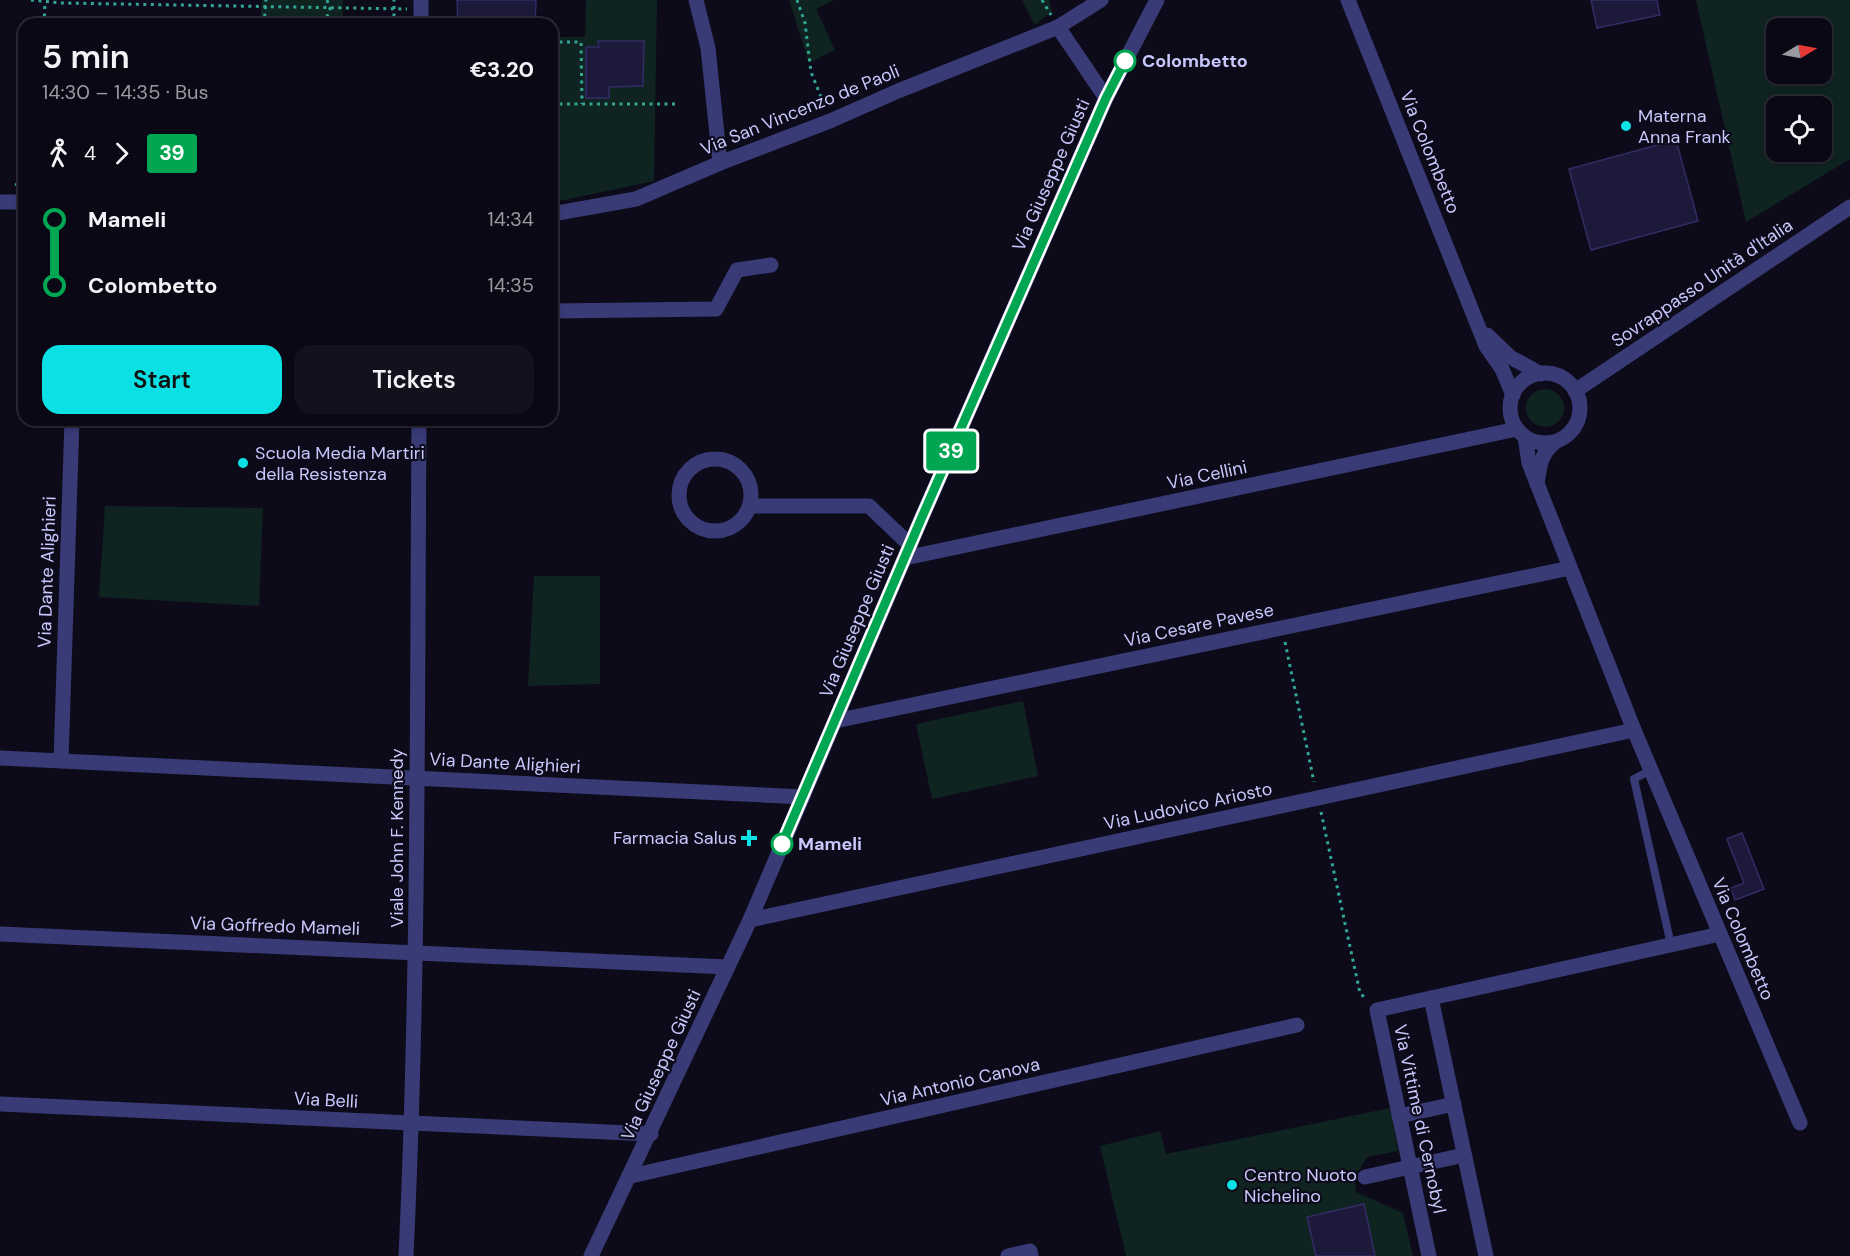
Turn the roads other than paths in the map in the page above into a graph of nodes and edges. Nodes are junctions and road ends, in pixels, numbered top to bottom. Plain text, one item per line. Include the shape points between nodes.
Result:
1 (696, 0) edge
2 (1101, 0) edge
3 (1157, 0) edge
4 (1348, 0) edge
5 (1058, 27) junction
6 (1106, 98) junction
7 (720, 163) junction
8 (1850, 207) edge
9 (558, 213) edge
10 (771, 265) dead end
11 (558, 311) edge
12 (1475, 318) junction
13 (1541, 374) junction
14 (1575, 391) junction
15 (1513, 395) junction
16 (72, 426) edge
17 (419, 426) edge
18 (1521, 433) junction
19 (1555, 442) junction
20 (1538, 484) junction
21 (751, 506) junction
22 (908, 552) junction
23 (1570, 568) junction
24 (835, 721) junction
25 (1634, 730) junction
26 (0, 758) edge
27 (61, 761) junction
28 (1651, 770) junction
29 (417, 778) junction
30 (803, 797) junction
31 (750, 920) junction
32 (0, 934) edge
33 (1720, 934) junction
34 (1671, 945) junction
35 (416, 951) junction
36 (727, 967) junction
37 (1431, 998) junction
38 (1297, 1025) dead end
39 (0, 1104) edge
40 (1454, 1104) junction
41 (1399, 1116) junction
42 (1800, 1123) dead end
43 (412, 1124) junction
44 (651, 1134) junction
45 (1464, 1155) junction
46 (1410, 1167) junction
47 (630, 1176) junction
48 (1365, 1177) dead end
49 (406, 1256) edge
50 (591, 1256) edge
51 (1008, 1256) edge
52 (1031, 1256) edge
53 (1429, 1256) edge
54 (1486, 1256) edge

1 - 7 street via 708,48
2 - 5 street, Via San Vincenzo de Paoli
3 - 6 street, Via Giuseppe Giusti
4 - 12 street, Via Colombetto
5 - 6 street
5 - 7 street, Via San Vincenzo de Paoli
6 - 22 street, Via Giuseppe Giusti
7 - 9 street, Via San Vincenzo de Paoli via 636,199
8 - 14 street, Sovrappasso Unità d'Italia
10 - 11 street via 737,270 716,309
12 - 13 street, Via Colombetto via 1502,351
12 - 15 street, Via Colombetto
13 - 14 street, Via Colombetto via 1564,379
13 - 15 street via 1527,378
14 - 19 street via 1579,417 1570,433
15 - 18 street, Via Colombetto via 1510,412
16 - 27 street, Via Dante Alighieri
17 - 29 street, Viale John F. Kennedy
18 - 19 street via 1534,442
18 - 20 street, Via Colombetto
18 - 22 street, Via Cellini
19 - 20 street via 1545,451
20 - 23 street, Via Colombetto
21 - 21 street via 752,488 747,476 724,459 697,463 679,489 683,513 705,531 722,532 738,525
21 - 22 street via 869,506
22 - 24 street, Via Giuseppe Giusti
23 - 24 street, Via Cesare Pavese
23 - 25 street, Via Colombetto
24 - 30 street, Via Giuseppe Giusti
25 - 28 street, Via Colombetto
25 - 31 street, Via Ludovico Ariosto
26 - 27 street, Via Dante Alighieri
27 - 29 street, Via Dante Alighieri
28 - 33 street, Via Colombetto
28 - 34 lane via 1634,779
29 - 30 street, Via Dante Alighieri
29 - 35 street, Viale John F. Kennedy
30 - 31 street, Via Giuseppe Giusti
31 - 36 street, Via Giuseppe Giusti
32 - 35 street, Via Goffredo Mameli
33 - 34 street, Via Vittime di Cernobyl
33 - 42 street, Via Colombetto
34 - 37 street, Via Vittime di Cernobyl
35 - 36 street, Via Goffredo Mameli
35 - 43 street, Viale John F. Kennedy
36 - 44 street, Via Giuseppe Giusti
37 - 40 street, Via Vittime di Cernobyl
37 - 41 street, Via Vittime di Cernobyl via 1377,1010
38 - 47 street, Via Antonio Canova
39 - 43 street, Via Belli
40 - 41 street
40 - 45 street, Via Vittime di Cernobyl
41 - 46 street, Via Vittime di Cernobyl
43 - 44 street, Via Belli
43 - 49 street, Viale John F. Kennedy
44 - 47 street, Via Giuseppe Giusti
45 - 46 street
45 - 54 street, Via Vittime di Cernobyl
46 - 48 street
46 - 53 street, Via Vittime di Cernobyl
47 - 50 street, Via Giuseppe Giusti
51 - 52 street via 1030,1251

